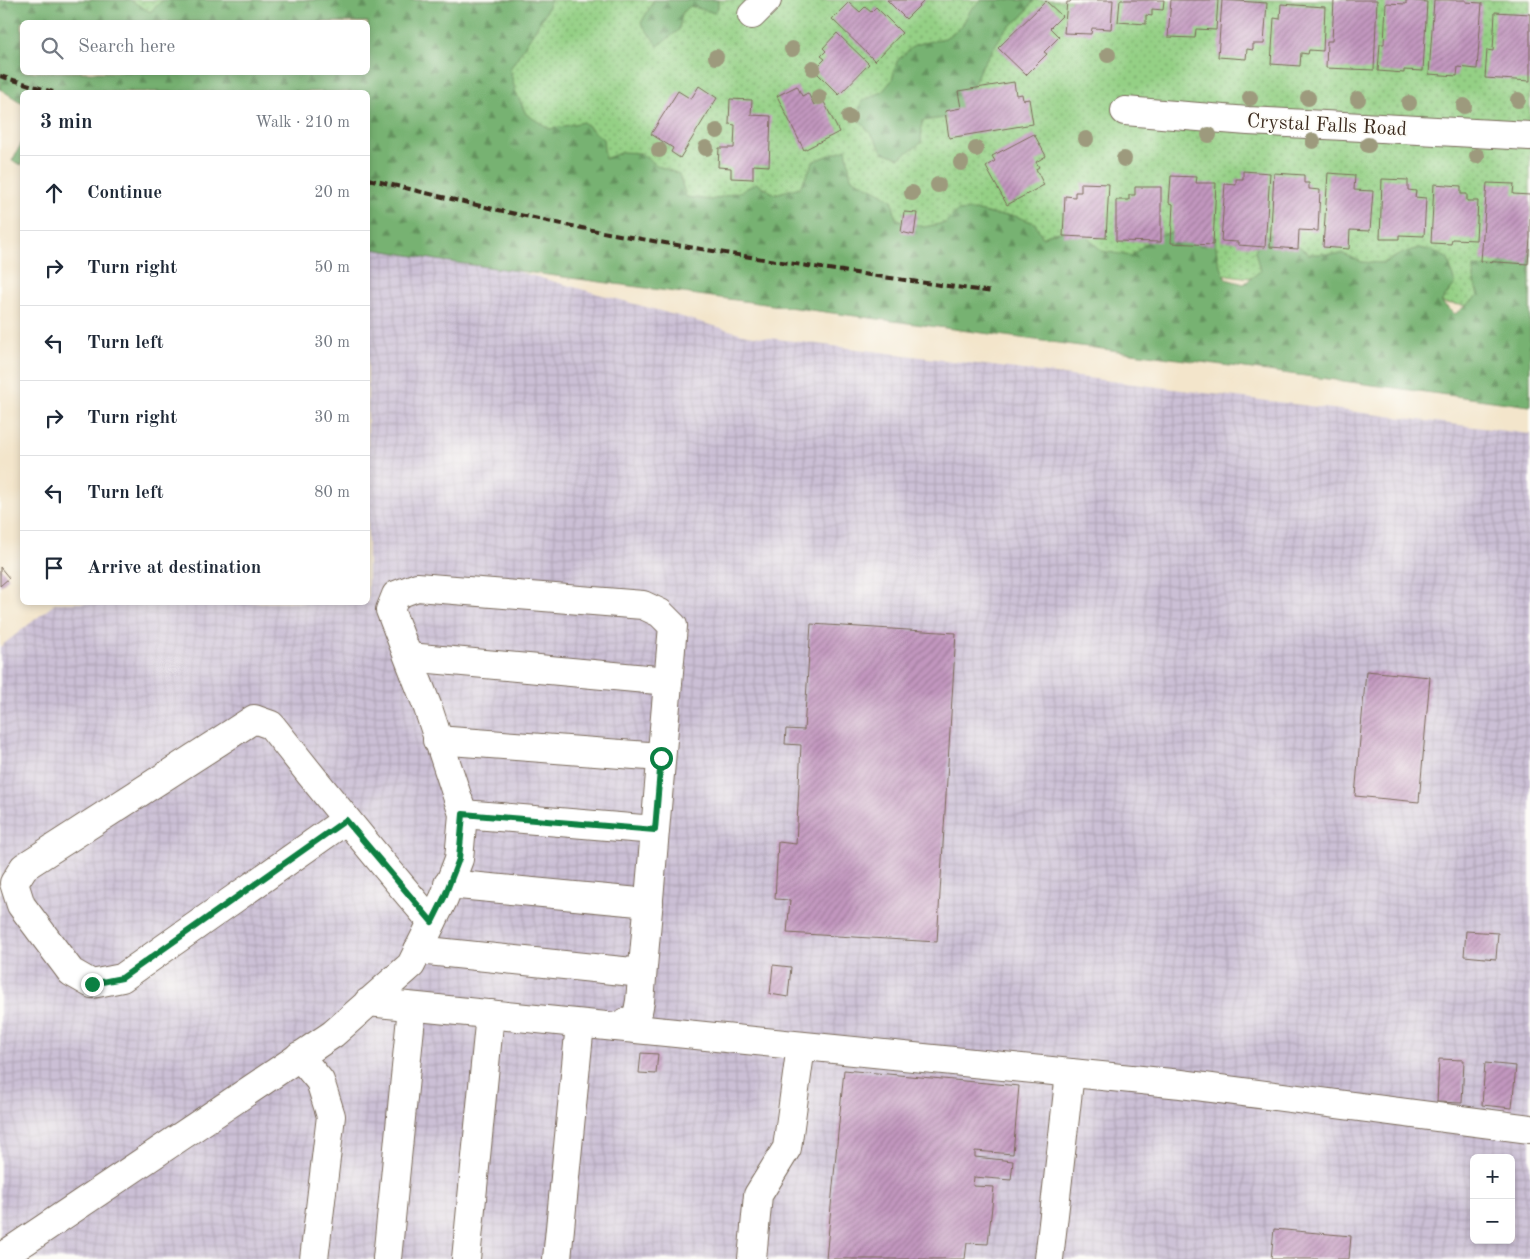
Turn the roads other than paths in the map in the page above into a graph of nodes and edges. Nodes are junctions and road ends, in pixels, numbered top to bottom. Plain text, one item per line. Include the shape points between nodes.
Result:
1 (1125, 111) dead end
2 (1530, 136) edge
3 (408, 657) junction
4 (668, 681) junction
5 (437, 740) junction
6 (661, 758) junction
7 (463, 814) junction
8 (346, 820) junction
9 (655, 830) junction
10 (448, 884) junction
11 (648, 903) junction
12 (432, 922) junction
13 (418, 950) junction
14 (642, 973) junction
15 (368, 1002) junction
16 (412, 1007) junction
17 (490, 1014) junction
18 (580, 1024) junction
19 (616, 1027) junction
20 (801, 1046) junction
21 (299, 1056) junction
22 (1070, 1073) junction
23 (1530, 1129) edge
24 (0, 1258) edge
25 (314, 1259) edge
26 (387, 1259) edge
27 (466, 1259) edge
28 (557, 1259) edge
29 (752, 1259) edge
30 (1049, 1259) edge

1 - 2 street, Crystal Falls Road
3 - 4 street
3 - 4 street via 390,610 396,594 417,587 643,605 660,613 673,626
3 - 5 street
4 - 6 street
5 - 6 street
5 - 7 street
6 - 9 street
7 - 9 street
7 - 10 street via 459,859
8 - 8 street via 271,725 254,719 24,866 14,883 22,905 71,972 92,984 122,978
8 - 12 street
9 - 11 street
10 - 11 street
10 - 12 street
11 - 14 street
12 - 13 street
13 - 14 street
13 - 15 street via 411,965
14 - 19 street via 637,1017
15 - 16 street
15 - 21 street via 332,1034
16 - 17 street
16 - 26 street
17 - 18 street
17 - 27 street
18 - 19 street
18 - 28 street
19 - 20 street
20 - 22 street
20 - 29 street via 787,1148 758,1195
21 - 24 street
21 - 25 street via 320,1081 331,1116
22 - 23 street
22 - 30 street

